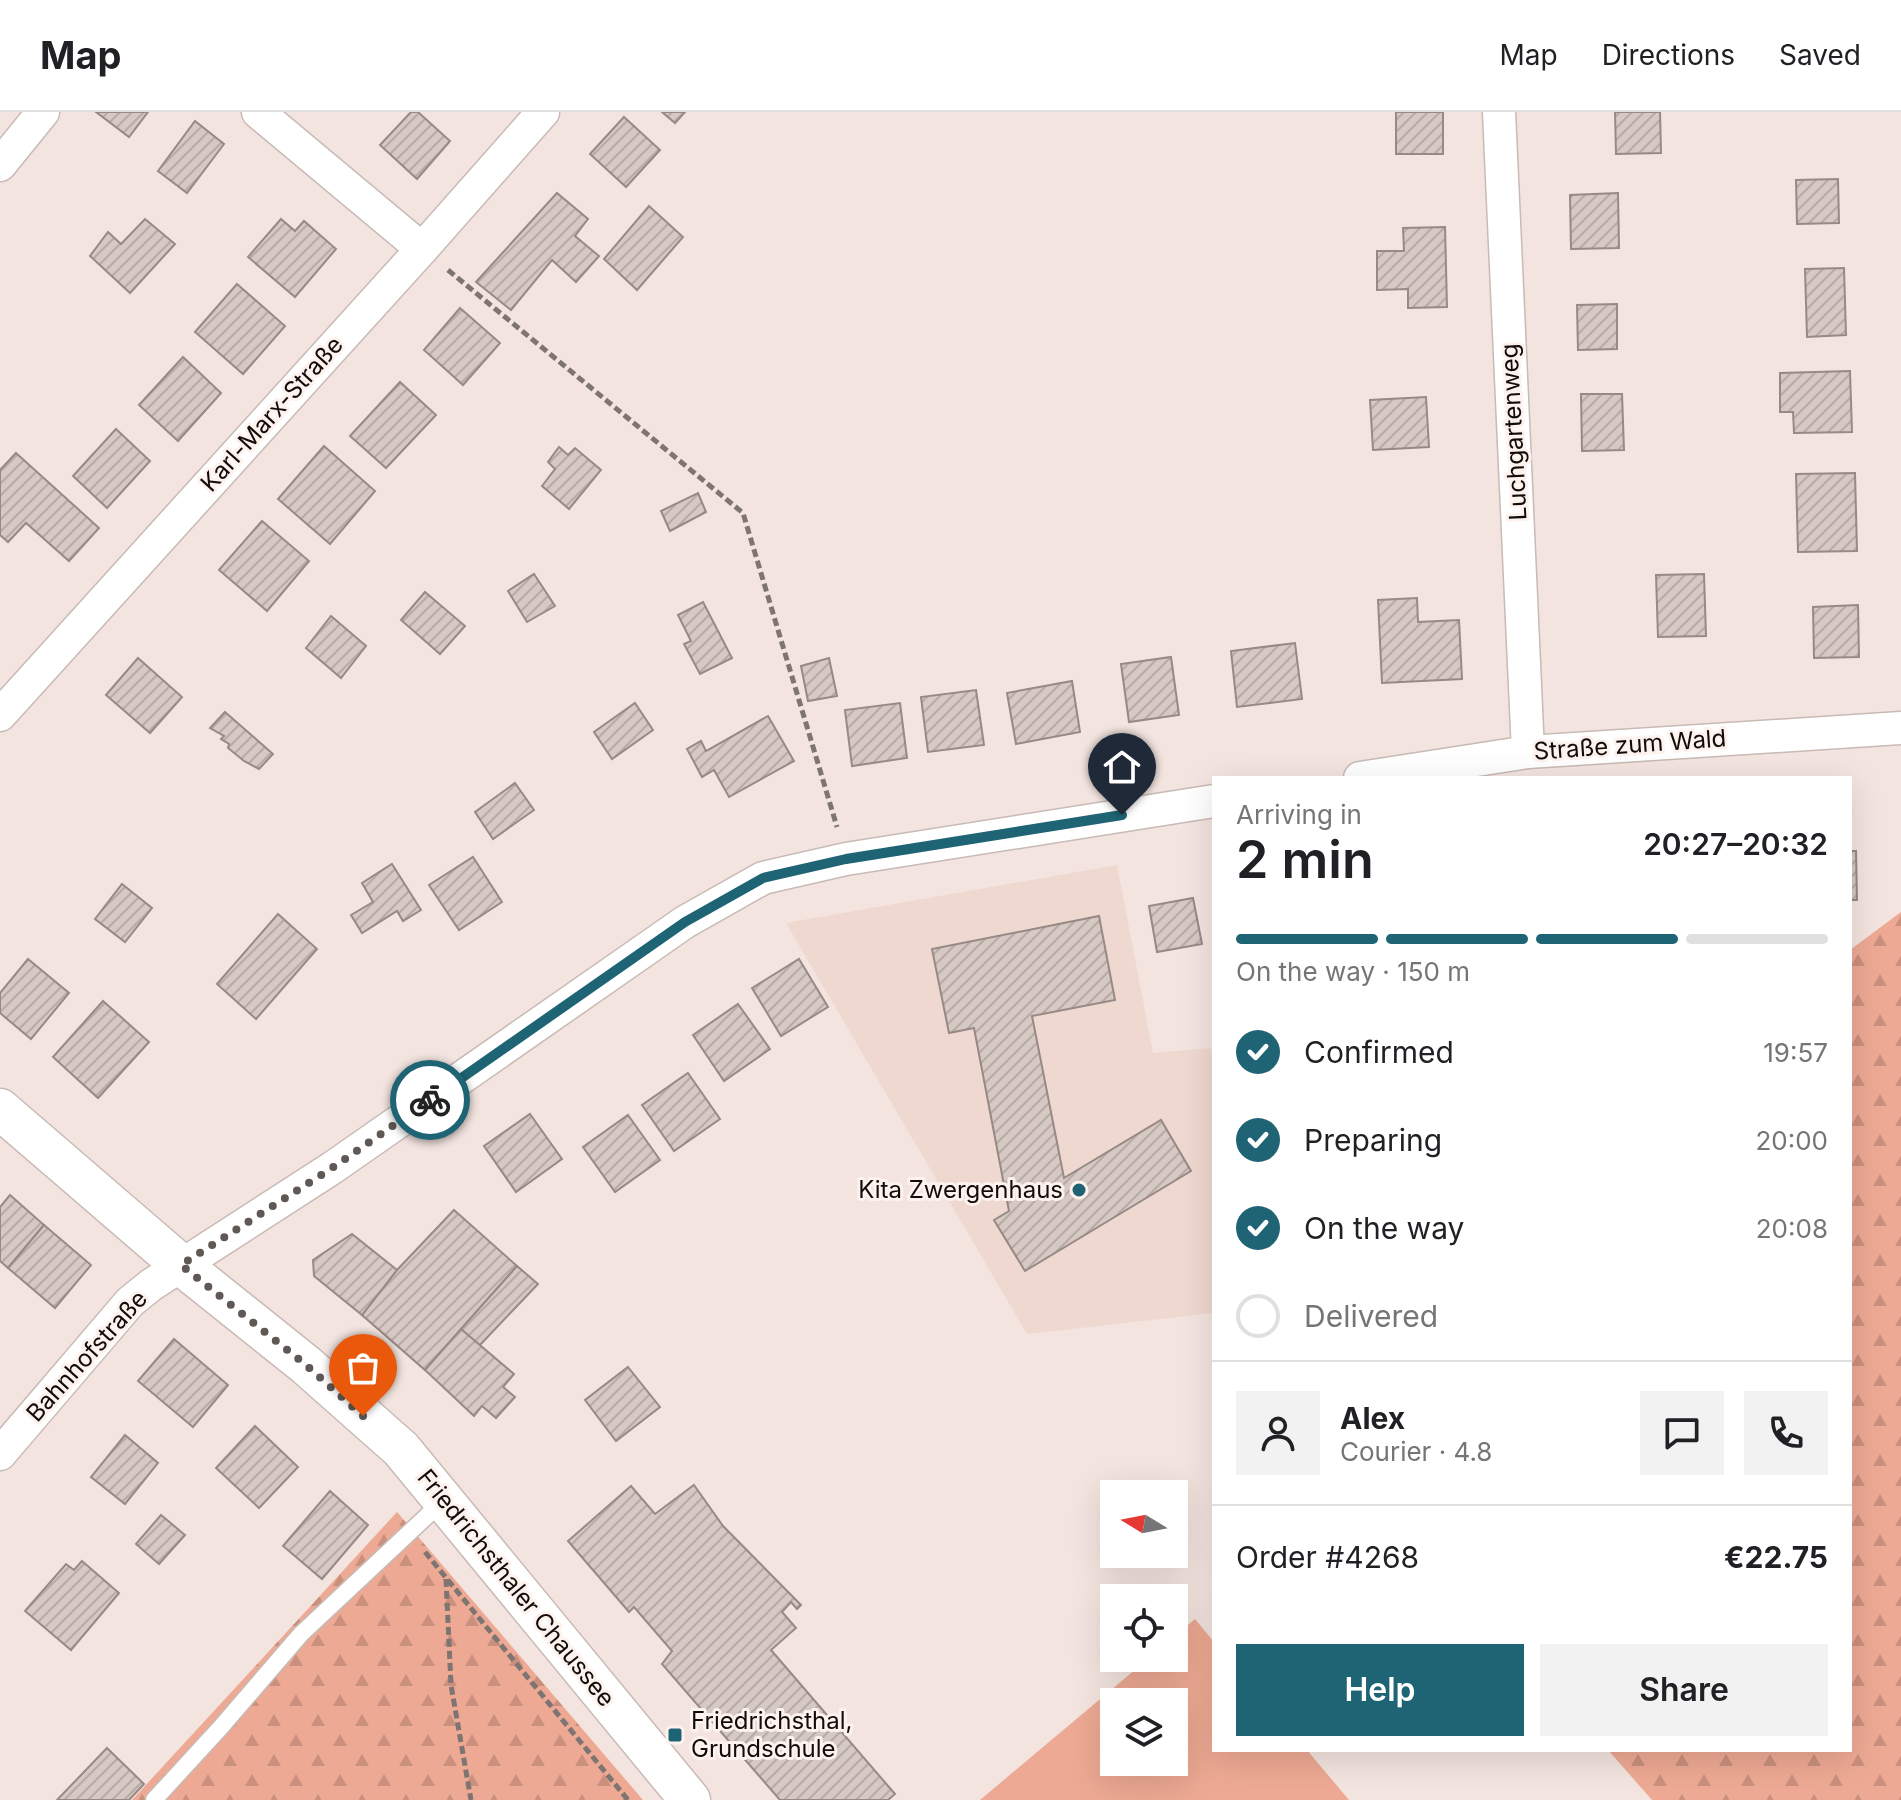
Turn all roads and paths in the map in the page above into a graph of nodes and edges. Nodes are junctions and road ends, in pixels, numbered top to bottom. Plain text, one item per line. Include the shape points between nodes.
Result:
1 (43, 112) edge
2 (258, 112) edge
3 (543, 112) edge
4 (1499, 112) edge
5 (0, 165) edge
6 (422, 249) junction
7 (0, 715) edge
8 (1901, 728) edge
9 (1528, 752) junction
10 (1373, 776) edge
11 (1212, 801) edge
12 (846, 859) junction
13 (0, 1109) edge
14 (181, 1265) junction
15 (0, 1454) edge
16 (444, 1500) junction
17 (408, 1535) junction
18 (446, 1577) junction
19 (154, 1800) edge
20 (471, 1800) edge
21 (628, 1800) edge
22 (690, 1800) edge

1 - 5 street
2 - 6 street
3 - 6 street, Karl-Marx-Straße
4 - 9 street, Luchgartenweg
6 - 7 street, Karl-Marx-Straße
6 - 12 path via 743,513
8 - 9 street, Straße zum Wald
9 - 10 street, Straße zum Wald
11 - 12 street
12 - 14 street via 763,878 685,922 332,1168
13 - 14 street, Friedrichsthaler Chaussee
14 - 15 street, Bahnhofstraße via 130,1302
14 - 16 street, Friedrichsthaler Chaussee via 401,1449
16 - 17 lane
16 - 22 street, Friedrichsthaler Chaussee
17 - 18 path
17 - 19 lane via 301,1634
18 - 20 path via 451,1685
18 - 21 path

